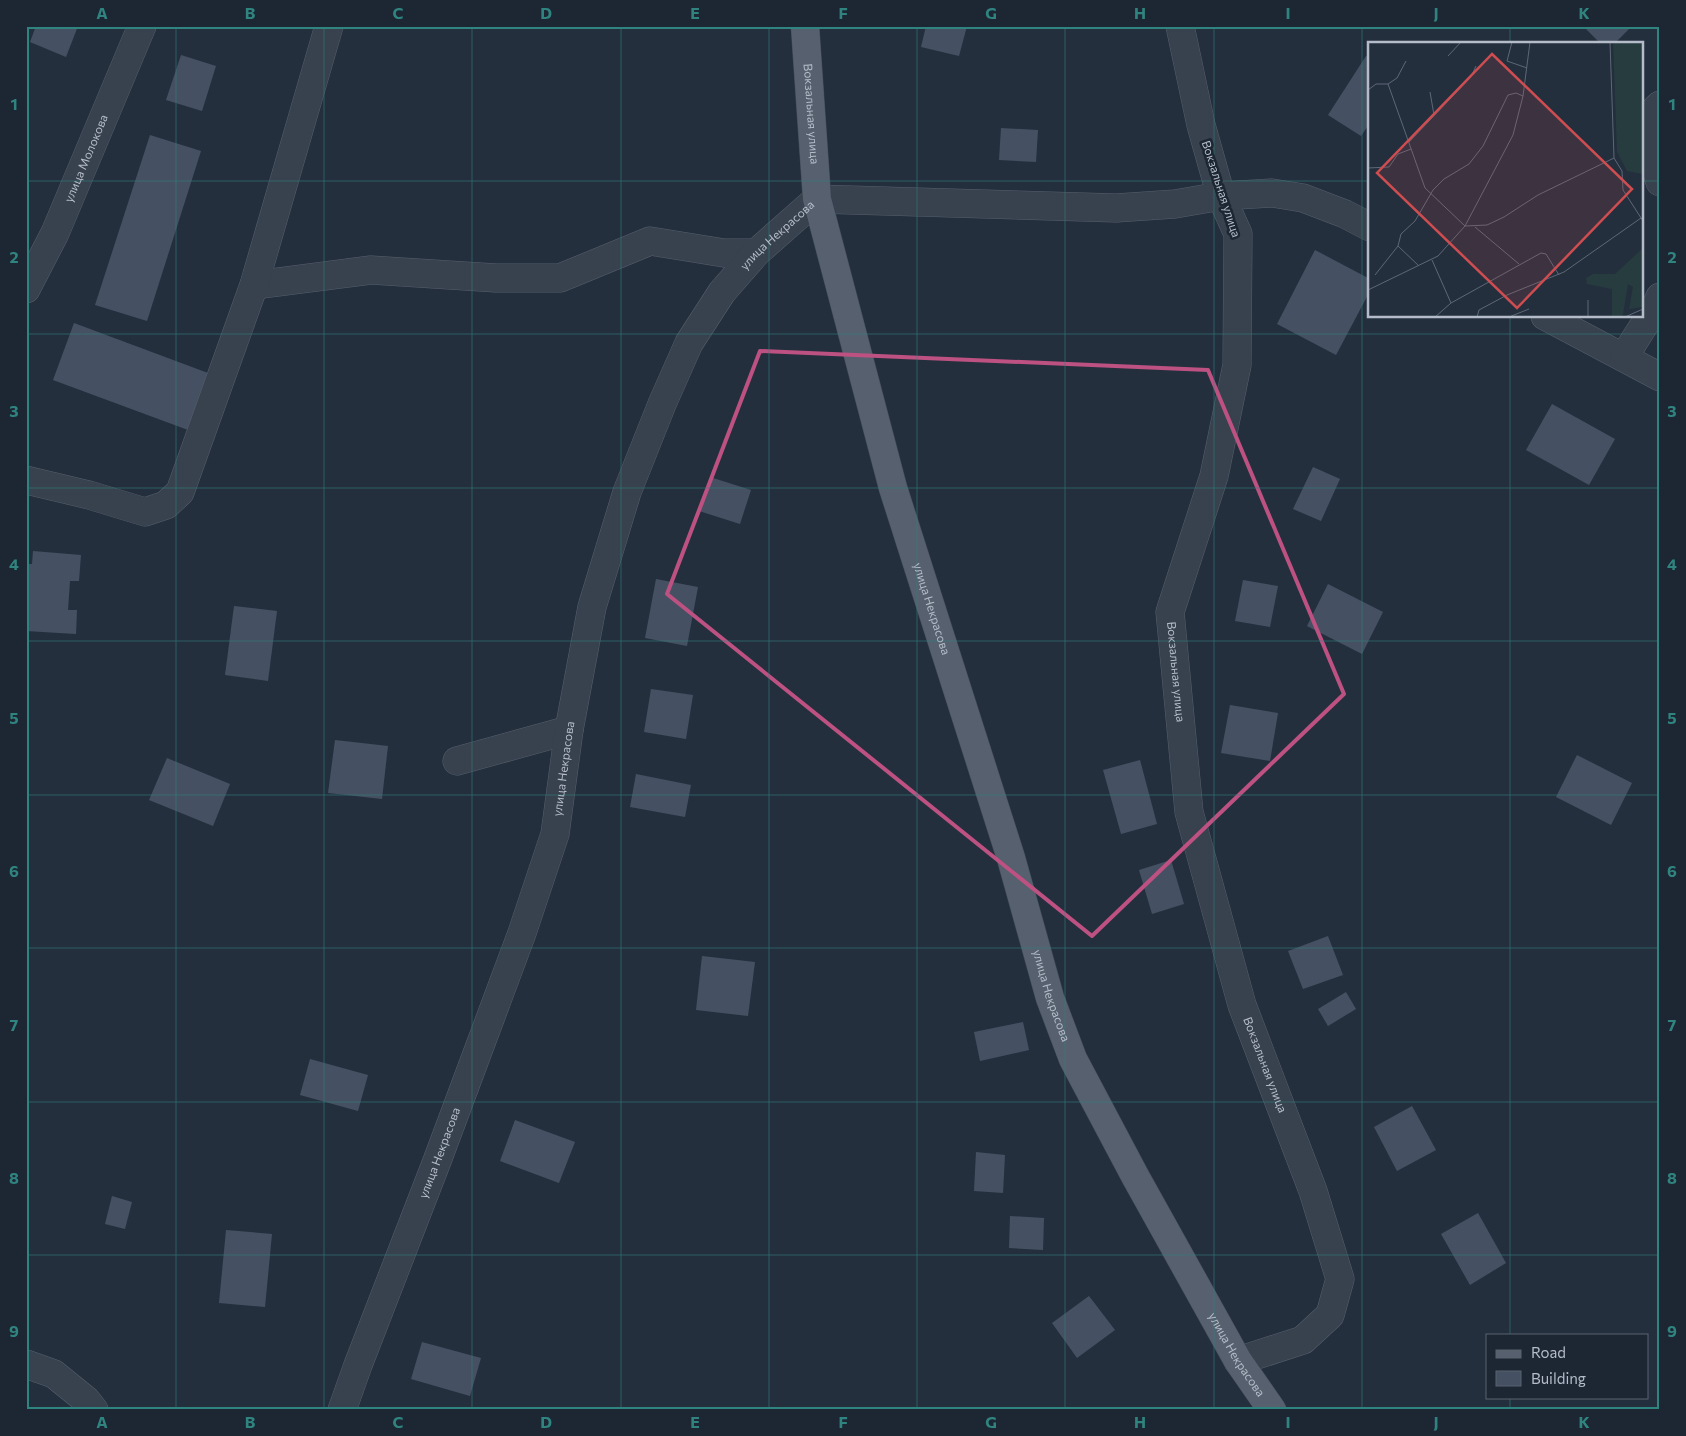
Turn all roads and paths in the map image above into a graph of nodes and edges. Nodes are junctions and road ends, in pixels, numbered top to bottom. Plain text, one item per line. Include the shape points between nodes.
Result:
1 (142, 26) edge
2 (329, 26) edge
3 (805, 26) edge
4 (1180, 26) edge
5 (1660, 105) edge
6 (1660, 182) edge
7 (1222, 196) junction
8 (817, 199) junction
9 (1368, 225) edge
10 (756, 253) junction
11 (254, 284) junction
12 (26, 289) edge
13 (1660, 297) edge
14 (1549, 318) edge
15 (1624, 357) junction
16 (1660, 377) edge
17 (26, 480) edge
18 (570, 730) junction
19 (457, 761) dead end
20 (1238, 1361) junction
21 (26, 1364) edge
22 (94, 1410) edge
23 (342, 1410) edge
24 (1272, 1410) edge

1 - 12 street, улица Молокова via 55,233
2 - 11 street
3 - 8 main road, Вокзальная улица
4 - 7 street, Вокзальная улица via 1201,124
5 - 6 street via 1654,109 1647,130
7 - 8 street via 1175,204 1116,208
7 - 9 street via 1272,193 1303,198
7 - 20 street, Вокзальная улица via 1238,234 1237,364 1214,476 1170,612 1189,812 1242,1005 1313,1191 1340,1280 1330,1315 1303,1340
8 - 10 street, улица Некрасова
8 - 20 main road, улица Некрасова via 893,488 1011,858 1050,998 1073,1059
10 - 11 street via 724,253 650,241 560,278 496,278 371,270
10 - 18 street, улица Некрасова via 722,292 689,343 634,474 592,607
11 - 17 street via 180,492 166,505 145,512
13 - 15 street
14 - 15 street
15 - 16 street
18 - 19 street
18 - 23 street, улица Некрасова via 555,834 522,933
20 - 24 main road, улица Некрасова
21 - 22 street via 54,1374

